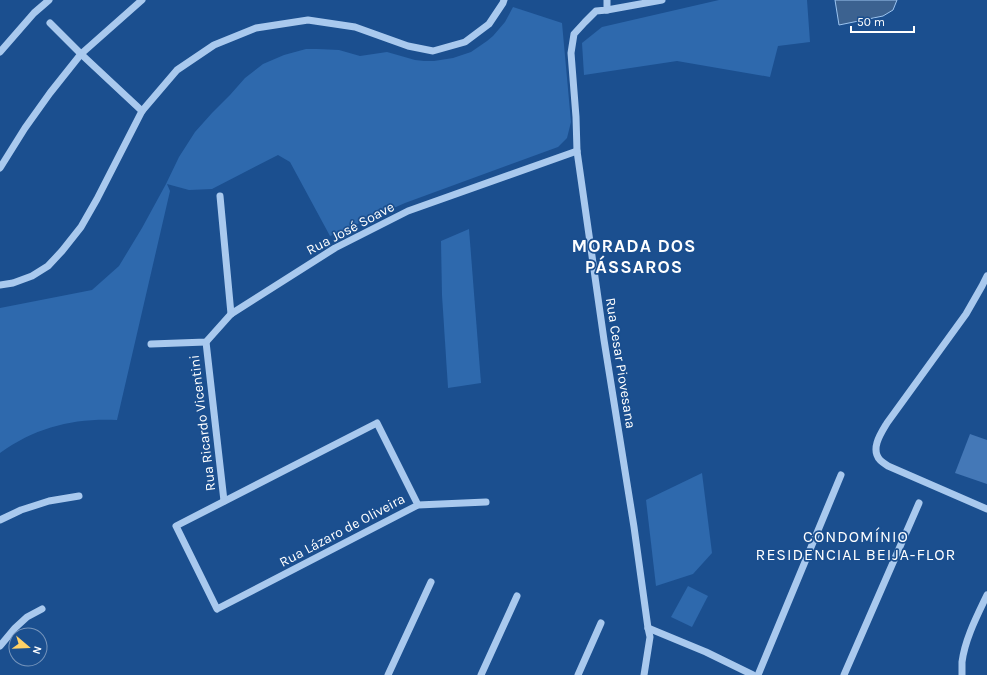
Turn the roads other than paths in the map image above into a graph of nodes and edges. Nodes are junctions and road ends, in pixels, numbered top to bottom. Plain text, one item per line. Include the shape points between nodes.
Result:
1 (49, 0) edge
2 (142, 0) edge
3 (504, 0) edge
4 (607, 0) edge
5 (662, 0) edge
6 (607, 10) junction
7 (50, 23) dead end
8 (0, 52) edge
9 (81, 54) junction
10 (142, 111) junction
11 (577, 151) junction
12 (0, 168) edge
13 (220, 196) dead end
14 (987, 276) edge
15 (0, 285) edge
16 (231, 314) junction
17 (206, 342) junction
18 (151, 344) dead end
19 (841, 475) dead end
20 (79, 496) dead end
21 (224, 501) junction
22 (486, 502) dead end
23 (919, 502) dead end
24 (418, 505) junction
25 (987, 509) edge
26 (0, 520) edge
27 (431, 582) dead end
28 (987, 595) edge
29 (517, 596) dead end
30 (42, 609) dead end
31 (601, 623) dead end
32 (648, 628) junction
33 (0, 646) edge
34 (388, 675) edge
35 (481, 675) edge
36 (578, 675) edge
37 (644, 675) edge
38 (753, 675) edge
39 (758, 675) edge
40 (844, 675) edge
41 (962, 675) edge

1 - 8 street via 34,13
2 - 9 street
3 - 10 street via 488,24 465,42 433,51 408,46 354,27 308,20 256,28 214,45 177,70
4 - 6 street
5 - 6 street
6 - 11 street, Rua Cesar Piovesana via 596,12 574,34 571,53
7 - 9 street
9 - 10 street
9 - 12 street via 25,128
10 - 15 street via 97,199 81,227 62,251 48,266 32,276
11 - 16 street, Rua José Soave via 408,211 335,248
11 - 32 street, Rua Cesar Piovesana
13 - 16 street
14 - 25 street via 966,314 887,423 876,445 879,460 888,466
16 - 17 street, Rua José Soave
17 - 18 street
17 - 21 street, Rua Ricardo Vicentini
19 - 39 street
20 - 26 street via 49,501
21 - 24 street via 377,423
21 - 24 street, Rua Lázaro de Oliveira via 176,526 217,609
22 - 24 street, Rua Lázaro de Oliveira
23 - 40 street
27 - 34 street
28 - 41 street via 967,643 962,662
29 - 35 street
30 - 33 street via 23,620
31 - 36 street
32 - 37 street, Rua Cesar Piovesana via 650,637
32 - 38 street

